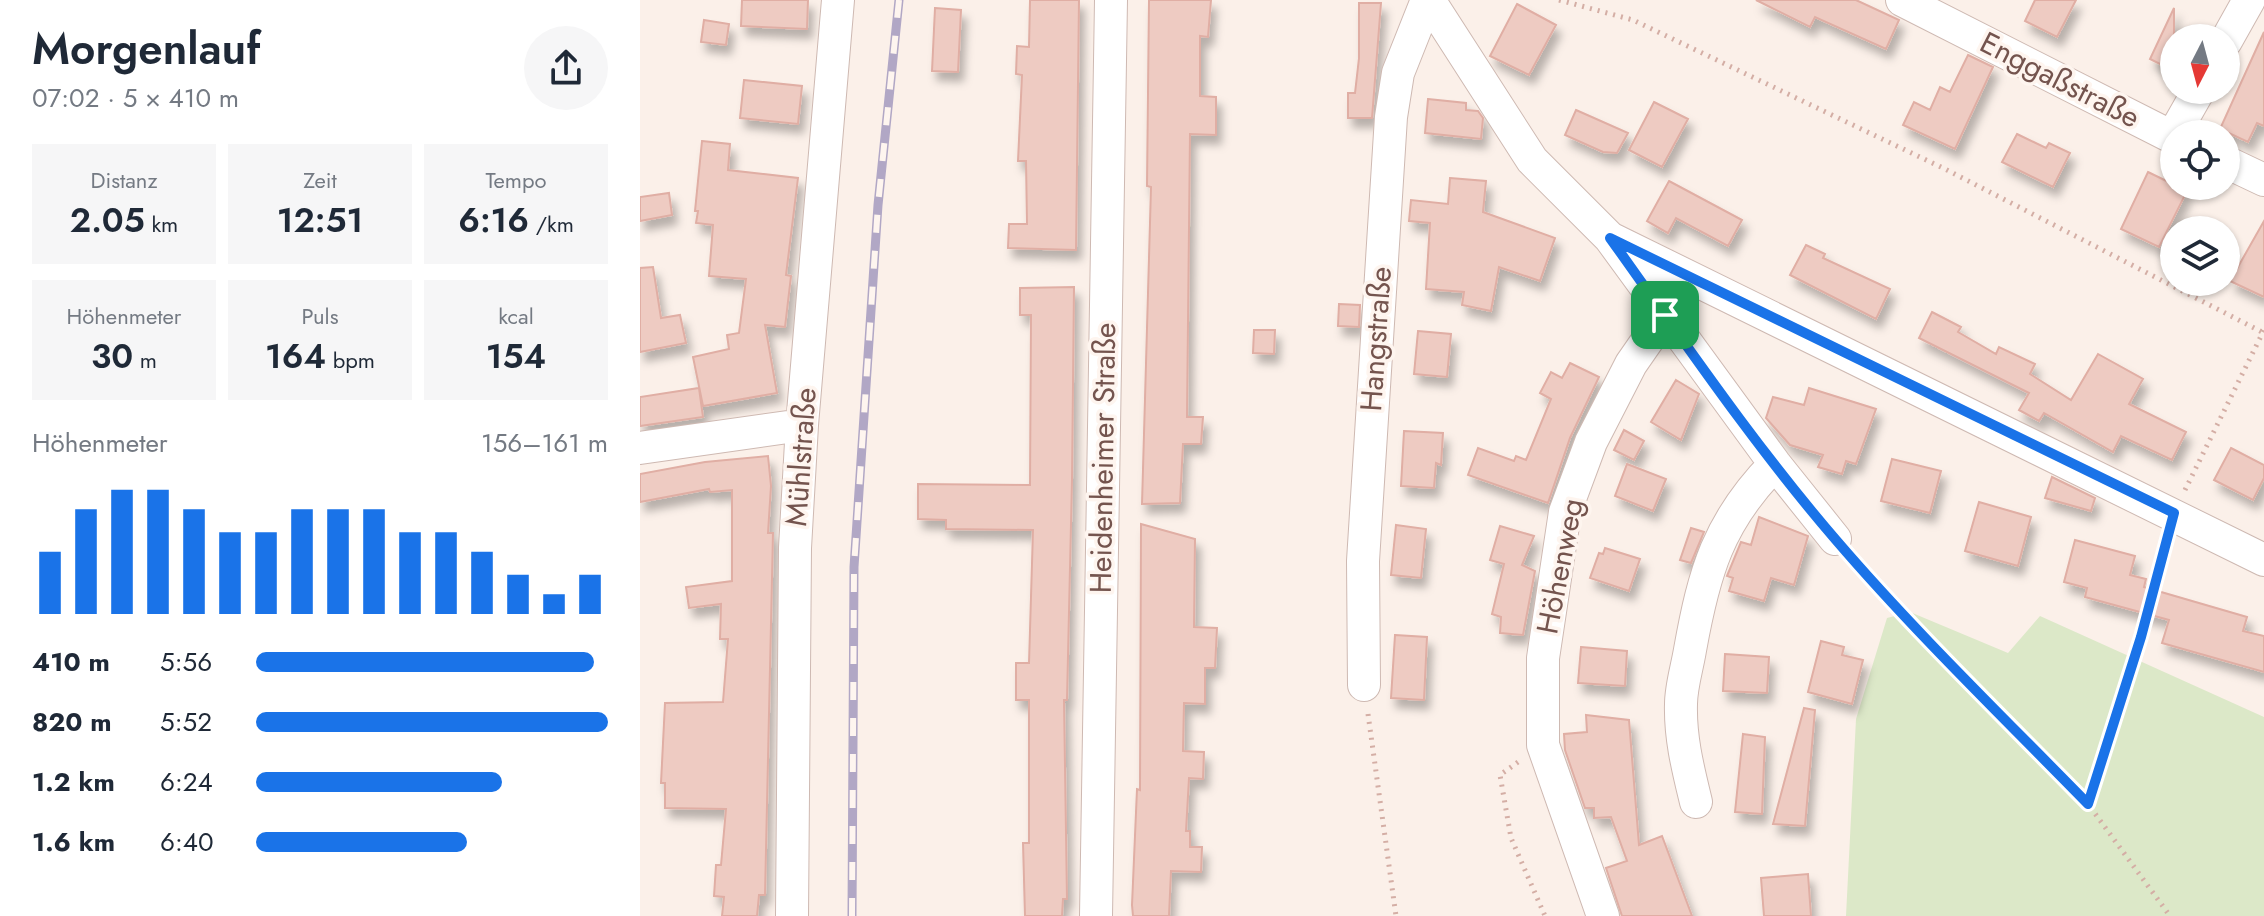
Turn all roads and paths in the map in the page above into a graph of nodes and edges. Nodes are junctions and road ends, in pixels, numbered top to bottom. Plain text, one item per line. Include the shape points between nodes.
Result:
1 (838, 0) edge
2 (1111, 0) edge
3 (1428, 0) edge
4 (1559, 0) edge
5 (2249, 0) edge
6 (1913, 2) edge
7 (2236, 24) edge
8 (2160, 129) edge
9 (2240, 169) edge
10 (2264, 180) edge
11 (1610, 238) junction
12 (1665, 315) junction
13 (2264, 331) edge
14 (802, 425) junction
15 (640, 448) edge
16 (1775, 464) junction
17 (2174, 513) junction
18 (1835, 539) joint
19 (2264, 560) edge
20 (1364, 685) joint
21 (1500, 775) dead end
22 (1696, 802) dead end
23 (2088, 804) junction
24 (792, 916) edge
25 (1096, 916) edge
26 (1396, 916) edge
27 (1545, 916) edge
28 (1603, 916) edge
29 (2170, 916) edge

1 - 14 street, Mühlstraße
2 - 25 street, Heidenheimer Straße
3 - 11 street via 1532,160
3 - 20 street, Hangstraße via 1398,73 1391,117 1363,561
4 - 13 path via 1661,33
5 - 7 street
6 - 8 street, Enggaßstraße
9 - 10 street
11 - 12 street
11 - 17 street
12 - 16 street
12 - 28 street, Höhenweg via 1631,364 1591,442 1565,512 1543,658 1543,745
13 - 17 path
14 - 15 street
14 - 24 street, Mühlstraße via 795,548
16 - 18 street
16 - 22 street via 1743,496 1718,542 1700,593 1681,703 1684,753
17 - 19 street
17 - 23 path
18 - 23 path
20 - 26 path
21 - 27 path via 1511,838
23 - 29 path

